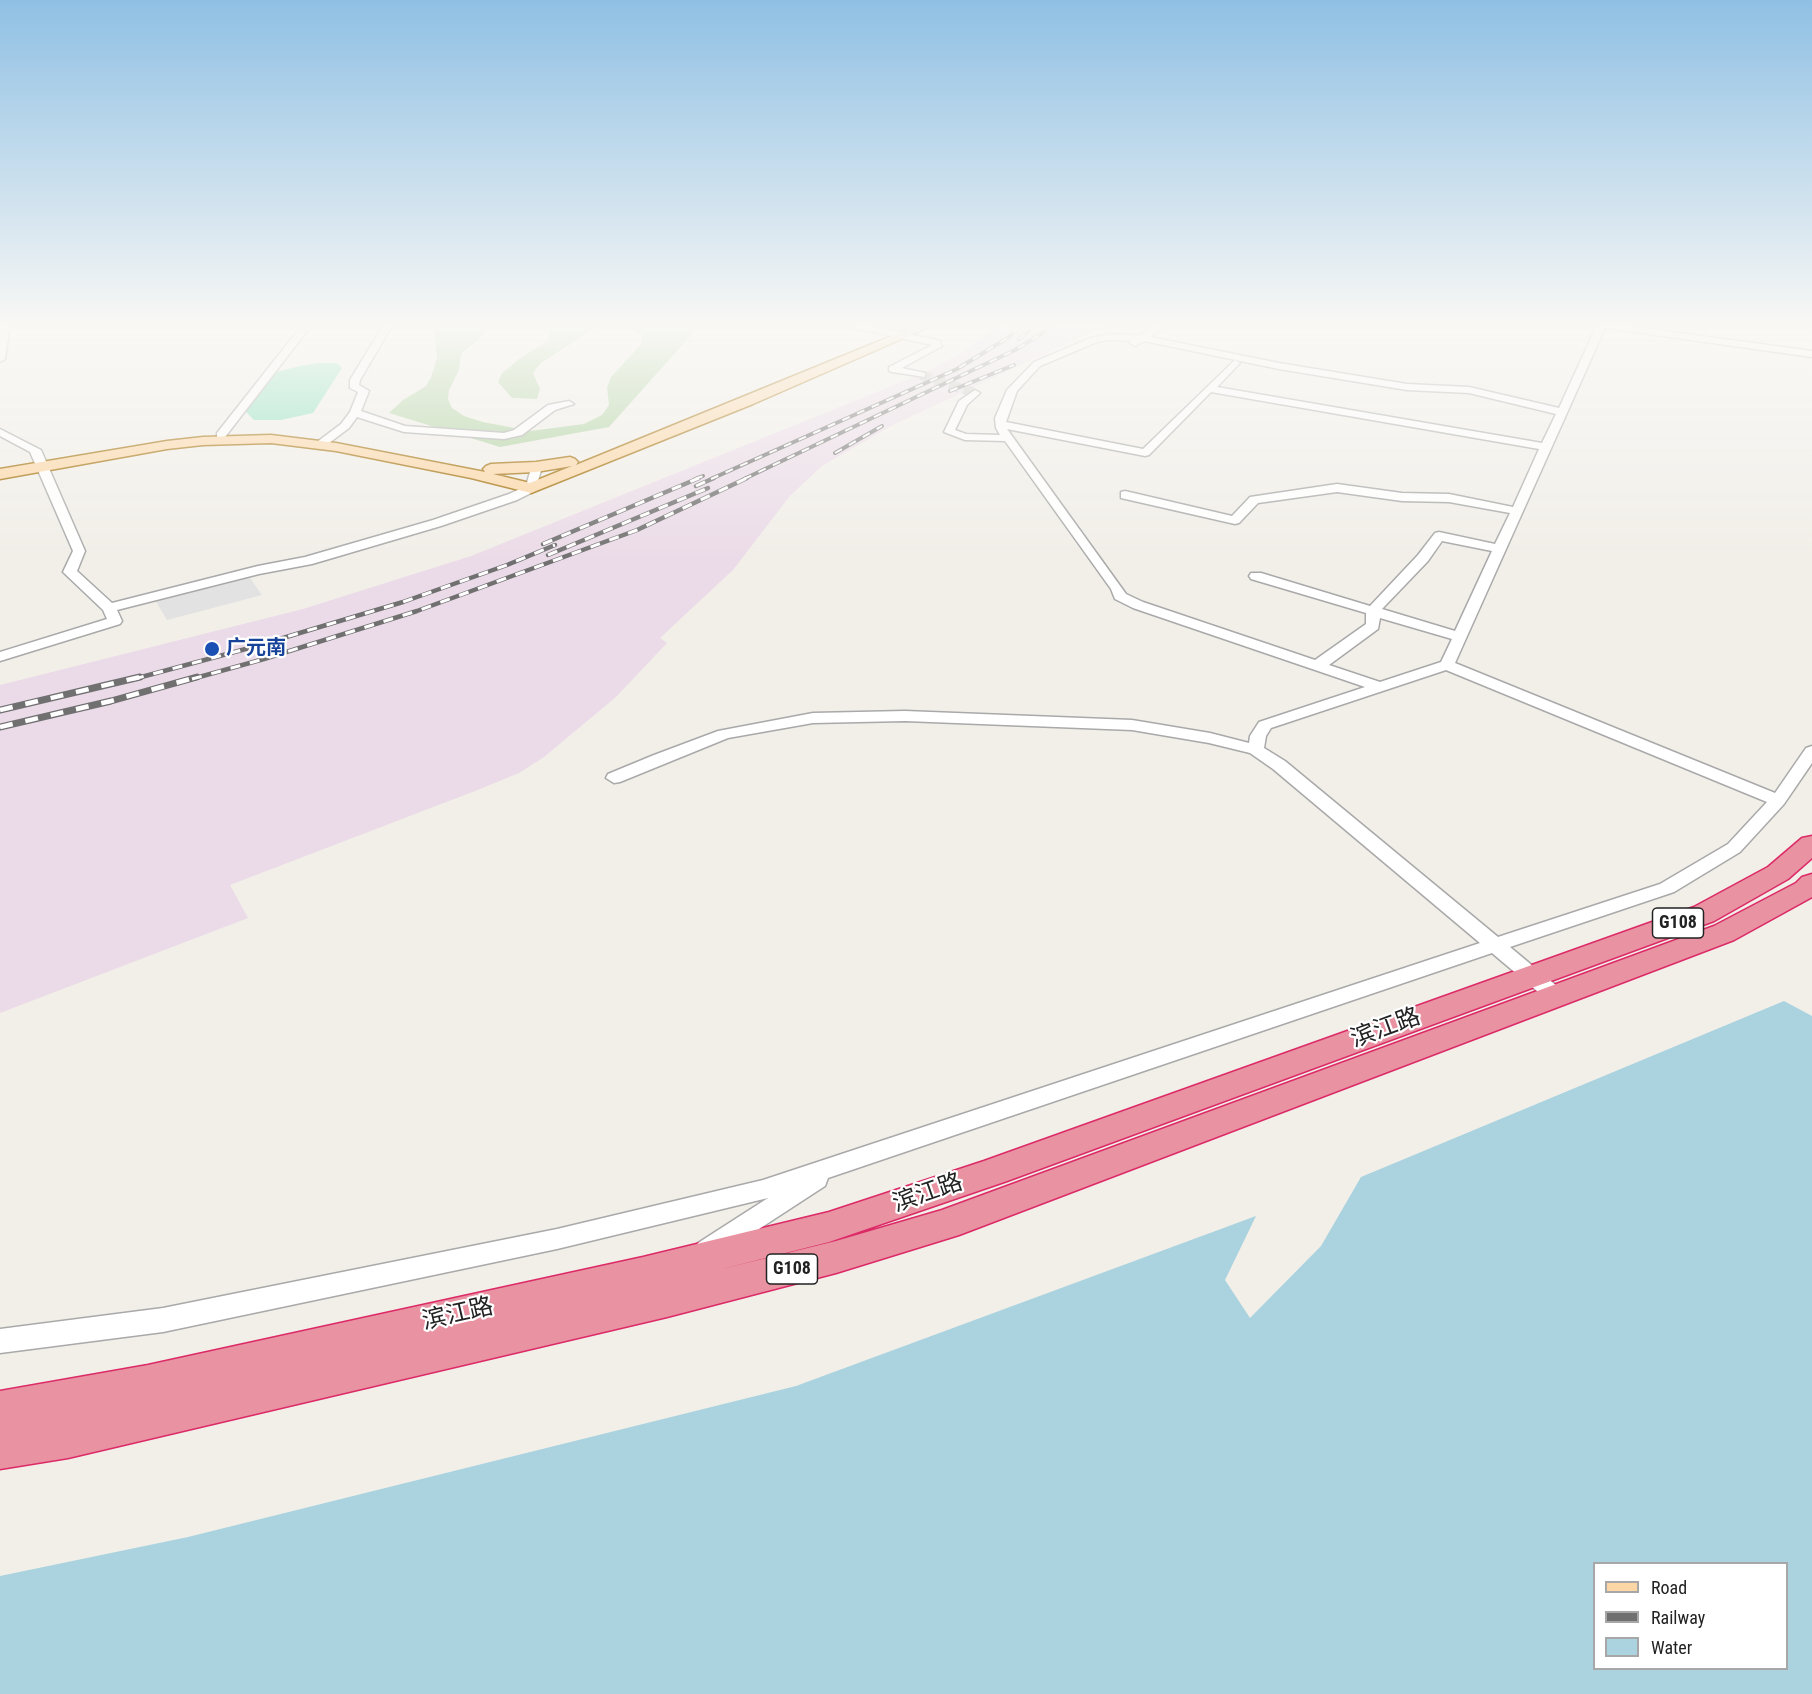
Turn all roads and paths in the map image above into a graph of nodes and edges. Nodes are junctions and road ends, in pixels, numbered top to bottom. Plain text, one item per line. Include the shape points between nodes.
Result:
1 (246, 403) edge
2 (359, 403) edge
3 (725, 403) edge
4 (743, 403) edge
5 (963, 403) edge
6 (1006, 403) edge
7 (1194, 403) edge
8 (1295, 403) edge
9 (1525, 403) edge
10 (1567, 403) edge
11 (569, 404) dead end
12 (1563, 412) junction
13 (355, 413) junction
14 (1000, 424) junction
15 (0, 432) edge
16 (221, 435) junction
17 (1007, 438) junction
18 (324, 441) junction
19 (1546, 447) junction
20 (42, 464) junction
21 (536, 467) junction
22 (0, 472) edge
23 (531, 488) junction
24 (1125, 495) dead end
25 (1517, 511) junction
26 (1500, 549) junction
27 (1256, 576) dead end
28 (109, 608) junction
29 (1373, 611) junction
30 (1460, 637) junction
31 (0, 657) edge
32 (1447, 665) junction
33 (1317, 666) junction
34 (1380, 687) junction
35 (1256, 750) junction
36 (1812, 751) edge
37 (614, 778) dead end
38 (1778, 800) junction
39 (1812, 844) edge
40 (1812, 883) edge
41 (1494, 946) junction
42 (1544, 987) junction
43 (842, 1163) junction
44 (686, 1263) junction
45 (0, 1341) edge
46 (0, 1410) edge
47 (0, 1449) edge

1 - 16 street
2 - 13 street
3 - 21 main road via 585,458
4 - 23 main road
5 - 17 street via 950,432 965,437
6 - 14 street
7 - 14 street via 1145,453
8 - 19 street
9 - 12 street
10 - 12 street
11 - 13 street via 552,407 518,433 504,436 404,429
12 - 19 street
13 - 18 street
14 - 17 street
15 - 20 street via 35,450
16 - 18 main road via 281,434
16 - 20 main road via 153,442
17 - 33 street via 1120,596
18 - 20 main road via 203,441
18 - 21 main road via 487,469
18 - 23 main road
19 - 25 street
20 - 22 main road
20 - 28 street via 79,551 70,572
21 - 23 street
23 - 28 street via 437,523 306,561
24 - 25 street via 1234,520 1254,500 1337,488 1449,498
25 - 26 street
26 - 29 street via 1439,536
26 - 30 street
27 - 29 street
28 - 31 street via 115,621
29 - 30 street
29 - 33 street via 1373,626
30 - 32 street
32 - 34 street
32 - 38 street
33 - 34 street
34 - 35 street via 1265,725
35 - 37 street via 1132,725 906,716 813,718 724,734
35 - 41 street via 1279,765
36 - 38 street
38 - 41 street via 1734,848 1667,888
39 - 42 highway, 滨江路 / G108 via 1778,873 1704,914
40 - 42 highway, 滨江路 / G108 via 1724,933
41 - 42 street
41 - 43 street
42 - 44 highway, 滨江路 / G108 via 829,1227
42 - 47 highway, 滨江路 / G108 via 946,1224 836,1257 667,1300 68,1438
43 - 44 street
43 - 45 street via 763,1190 557,1239 163,1320
44 - 46 highway, 滨江路 / G108 via 148,1384

